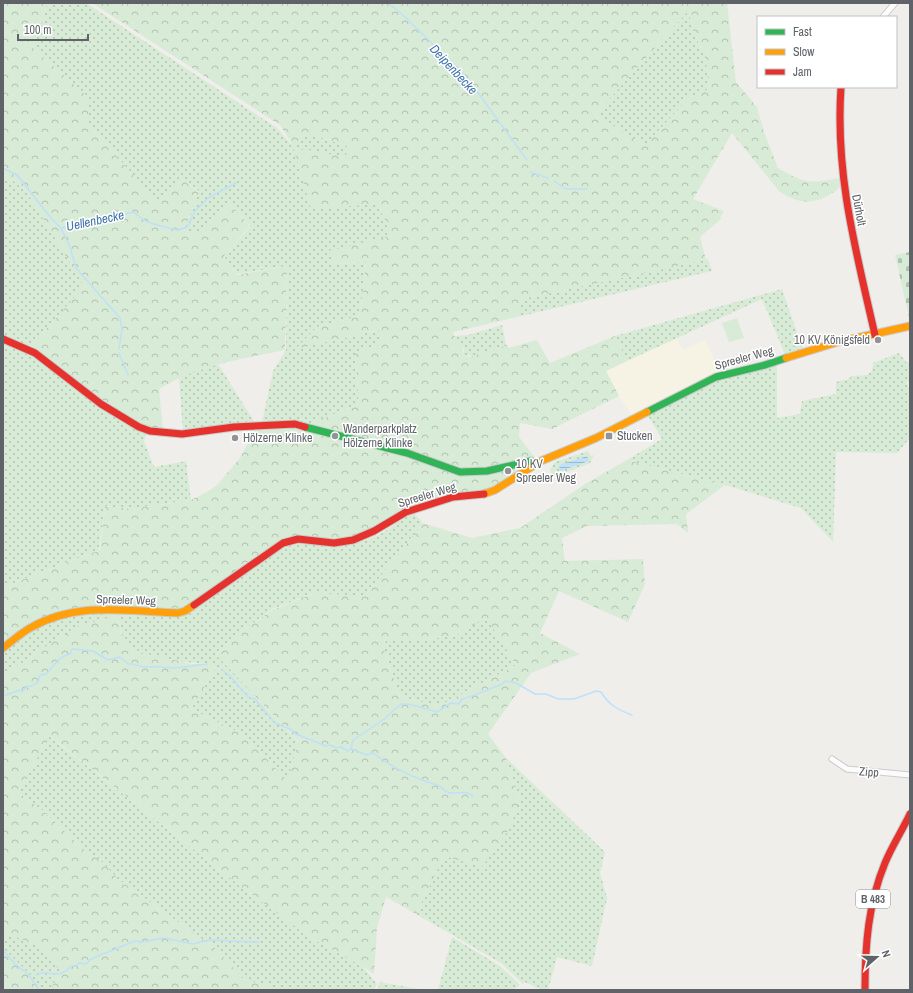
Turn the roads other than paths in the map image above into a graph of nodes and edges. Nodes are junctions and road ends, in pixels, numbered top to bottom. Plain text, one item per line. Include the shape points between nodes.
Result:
1 (895, 3) edge
2 (884, 16) edge
3 (841, 88) edge
4 (910, 326) edge
5 (875, 335) junction
6 (3, 339) edge
7 (536, 464) junction
8 (3, 648) edge
9 (832, 759) dead end
10 (910, 775) edge
11 (910, 814) edge
12 (865, 990) edge

1 - 2 street
3 - 5 street, Dürholt via 839,116 844,190
4 - 5 street, Spreeler Weg
5 - 7 street, Spreeler Weg via 822,346 765,365 716,377 596,438
6 - 7 street via 35,353 102,404 139,427 150,430 182,434 234,427 300,424 407,453 463,472 512,467 531,461
7 - 8 street, Spreeler Weg via 495,490 481,495 453,497 406,512 374,531 350,541 334,543 301,539 283,543 185,611 73,611 30,628
9 - 10 street, Zipp via 847,769
11 - 12 street, B 483 via 883,869 873,900 865,943

